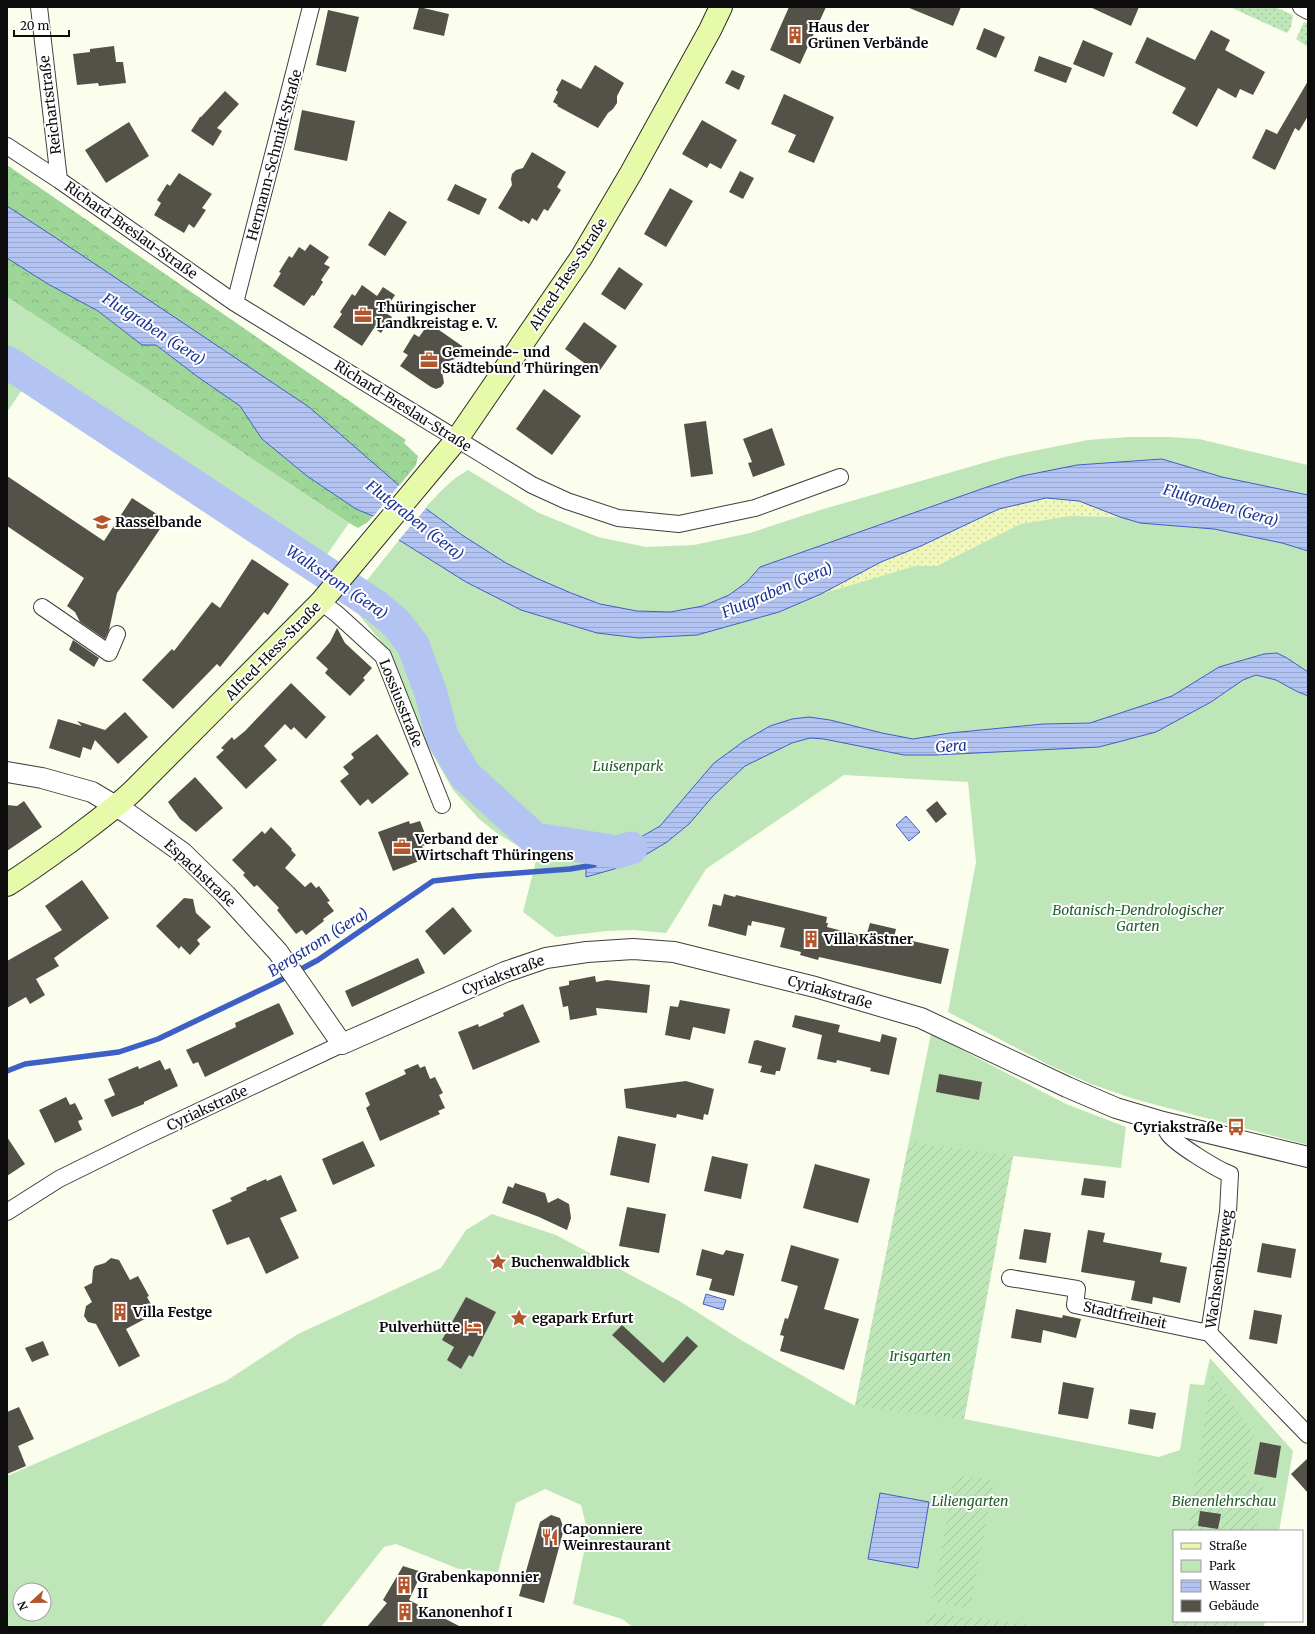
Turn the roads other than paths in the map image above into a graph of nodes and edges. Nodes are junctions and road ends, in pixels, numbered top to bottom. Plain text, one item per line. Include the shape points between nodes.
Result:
1 (39, 7) edge
2 (311, 7) edge
3 (721, 7) edge
4 (1301, 7) edge
5 (1308, 11) edge
6 (7, 146) edge
7 (59, 180) junction
8 (235, 303) junction
9 (457, 439) junction
10 (840, 477) dead end
11 (324, 598) junction
12 (42, 607) dead end
13 (117, 634) dead end
14 (7, 772) edge
15 (442, 805) dead end
16 (117, 807) junction
17 (7, 885) edge
18 (342, 1044) junction
19 (1163, 1122) junction
20 (1308, 1157) edge
21 (7, 1212) edge
22 (1010, 1278) dead end
23 (1209, 1333) junction
24 (1308, 1435) edge

1 - 7 street, Reichartstraße
2 - 8 street, Hermann-Schmidt-Straße
3 - 9 main road, Alfred-Hess-Straße via 631,174 581,258
4 - 5 street
6 - 7 street, Richard-Breslau-Straße
7 - 8 street, Richard-Breslau-Straße
8 - 9 street, Richard-Breslau-Straße
9 - 10 street, Richard-Breslau-Straße via 545,492 567,502 618,518 679,524 755,508
9 - 11 main road, Alfred-Hess-Straße
11 - 15 street, Lossiusstraße via 383,656
11 - 16 main road, Alfred-Hess-Straße
12 - 13 street via 109,653
14 - 16 street, Espachstraße via 42,778 92,792
16 - 17 main road, Alfred-Hess-Straße
16 - 18 street, Espachstraße via 183,853 226,895 278,952
18 - 19 street, Cyriakstraße via 505,972 546,958 632,949 674,952 801,983 921,1018 1067,1087 1116,1108
18 - 21 street, Cyriakstraße via 59,1179
19 - 20 street, Cyriakstraße
19 - 23 street, Wachsenburgweg via 1176,1142 1220,1171 1230,1174 1228,1212
22 - 23 street, Stadtfreiheit via 1077,1289 1075,1305
23 - 24 street, Wachsenburgweg

